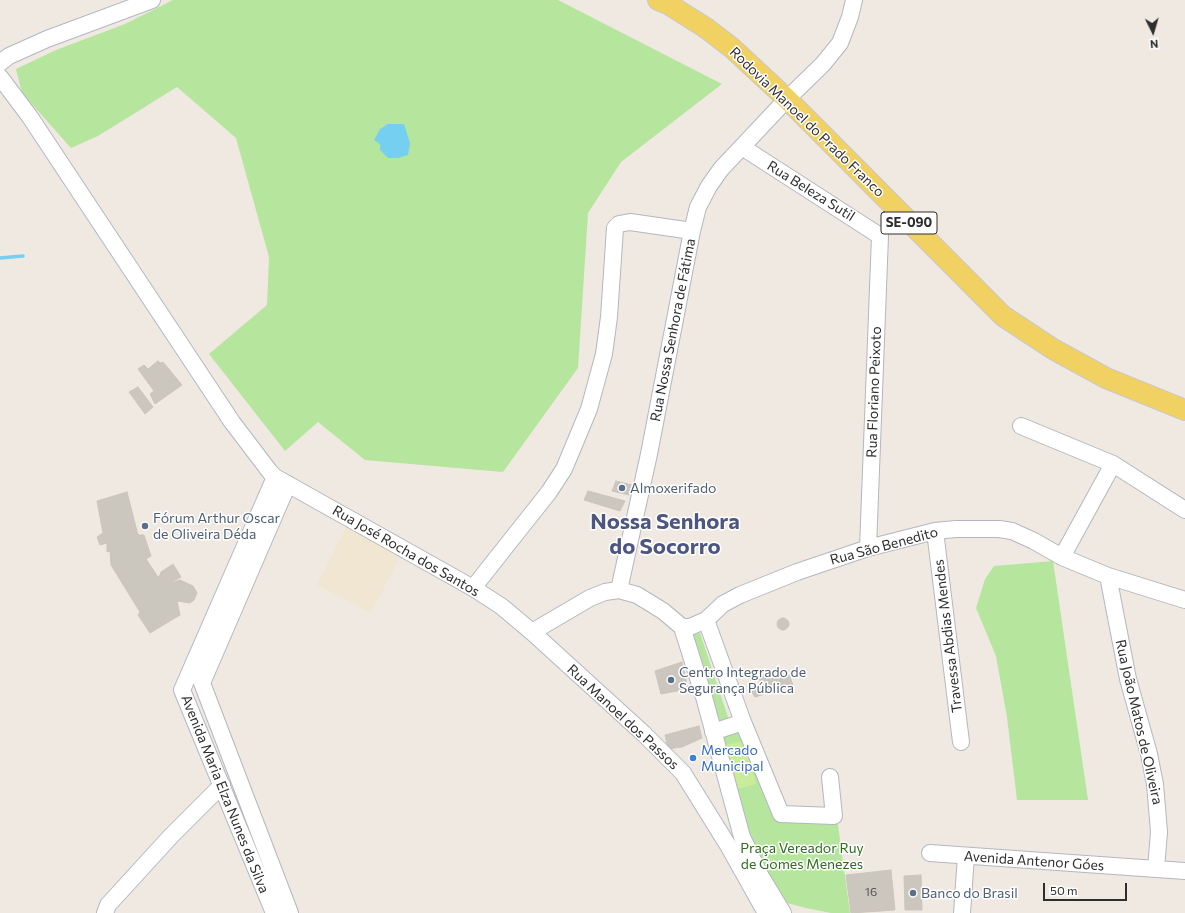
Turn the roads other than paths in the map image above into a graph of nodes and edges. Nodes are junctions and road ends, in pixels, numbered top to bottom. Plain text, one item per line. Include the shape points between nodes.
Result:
1 (152, 0) edge
2 (658, 0) edge
3 (854, 0) edge
4 (0, 63) edge
5 (0, 77) edge
6 (787, 99) junction
7 (742, 147) junction
8 (692, 230) junction
9 (880, 236) joint
10 (1185, 410) edge
11 (1021, 426) dead end
12 (1113, 464) junction
13 (281, 480) junction
14 (1185, 510) edge
15 (935, 531) junction
16 (868, 548) junction
17 (1062, 557) junction
18 (1108, 576) junction
19 (473, 588) junction
20 (619, 590) junction
21 (1184, 599) edge
22 (706, 620) junction
23 (682, 627) junction
24 (532, 632) junction
25 (743, 722) junction
26 (713, 732) junction
27 (960, 742) dead end
28 (830, 777) dead end
29 (222, 785) junction
30 (930, 853) dead end
31 (966, 856) junction
32 (1156, 869) junction
33 (1185, 871) edge
34 (105, 913) edge
35 (274, 913) edge
36 (290, 913) edge
37 (766, 913) edge
38 (783, 913) edge
39 (962, 913) edge

1 - 4 street via 48,39 9,56
2 - 6 main road, Rodovia Manoel do Prado Franco / SE-090 via 722,40
3 - 6 street, Rua Nossa Senhora de Fátima via 840,43 823,64
5 - 13 street via 30,117 232,422
6 - 7 street, Rua Nossa Senhora de Fátima
6 - 10 main road, Rodovia Manoel do Prado Franco / SE-090 via 1003,316 1053,349 1106,378
7 - 8 street, Rua Nossa Senhora de Fátima via 709,186 698,207
7 - 9 street, Rua Beleza Sutil
8 - 19 street via 630,222 619,224 616,228 610,317 604,354 589,409 564,469 549,492
8 - 20 street, Rua Nossa Senhora de Fátima via 649,454
9 - 16 street, Rua Floriano Peixoto
11 - 12 street
12 - 14 street
12 - 17 street
13 - 19 street, Rua José Rocha dos Santos
13 - 29 street, Avenida Maria Elza Nunes da Silva via 182,690
13 - 36 street, Avenida Maria Elza Nunes da Silva via 202,683
15 - 16 street, Rua São Benedito
15 - 17 street, Rua São Benedito via 978,529 1012,532 1034,540
15 - 27 street, Travessa Abdias Mendes
16 - 22 street, Rua São Benedito via 740,595 723,604
17 - 18 street, Rua São Benedito
18 - 21 street, Rua São Benedito
18 - 32 street, Rua João Matos de Oliveira via 1128,679 1155,784 1159,832
19 - 24 street, Rua José Rocha dos Santos via 501,606
20 - 23 street via 637,596 663,611
20 - 24 street via 590,598
22 - 23 street, Rua São Benedito
22 - 25 street
23 - 26 street
24 - 37 street, Rua Manoel dos Passos via 683,773
25 - 26 street
25 - 28 street via 781,814 834,816
26 - 38 street via 742,837 760,875
29 - 34 street via 171,836 108,905
29 - 35 street, Avenida Maria Elza Nunes da Silva
30 - 31 street, Avenida Antenor Góes
31 - 32 street, Avenida Antenor Góes
31 - 39 street
32 - 33 street, Avenida Antenor Góes

